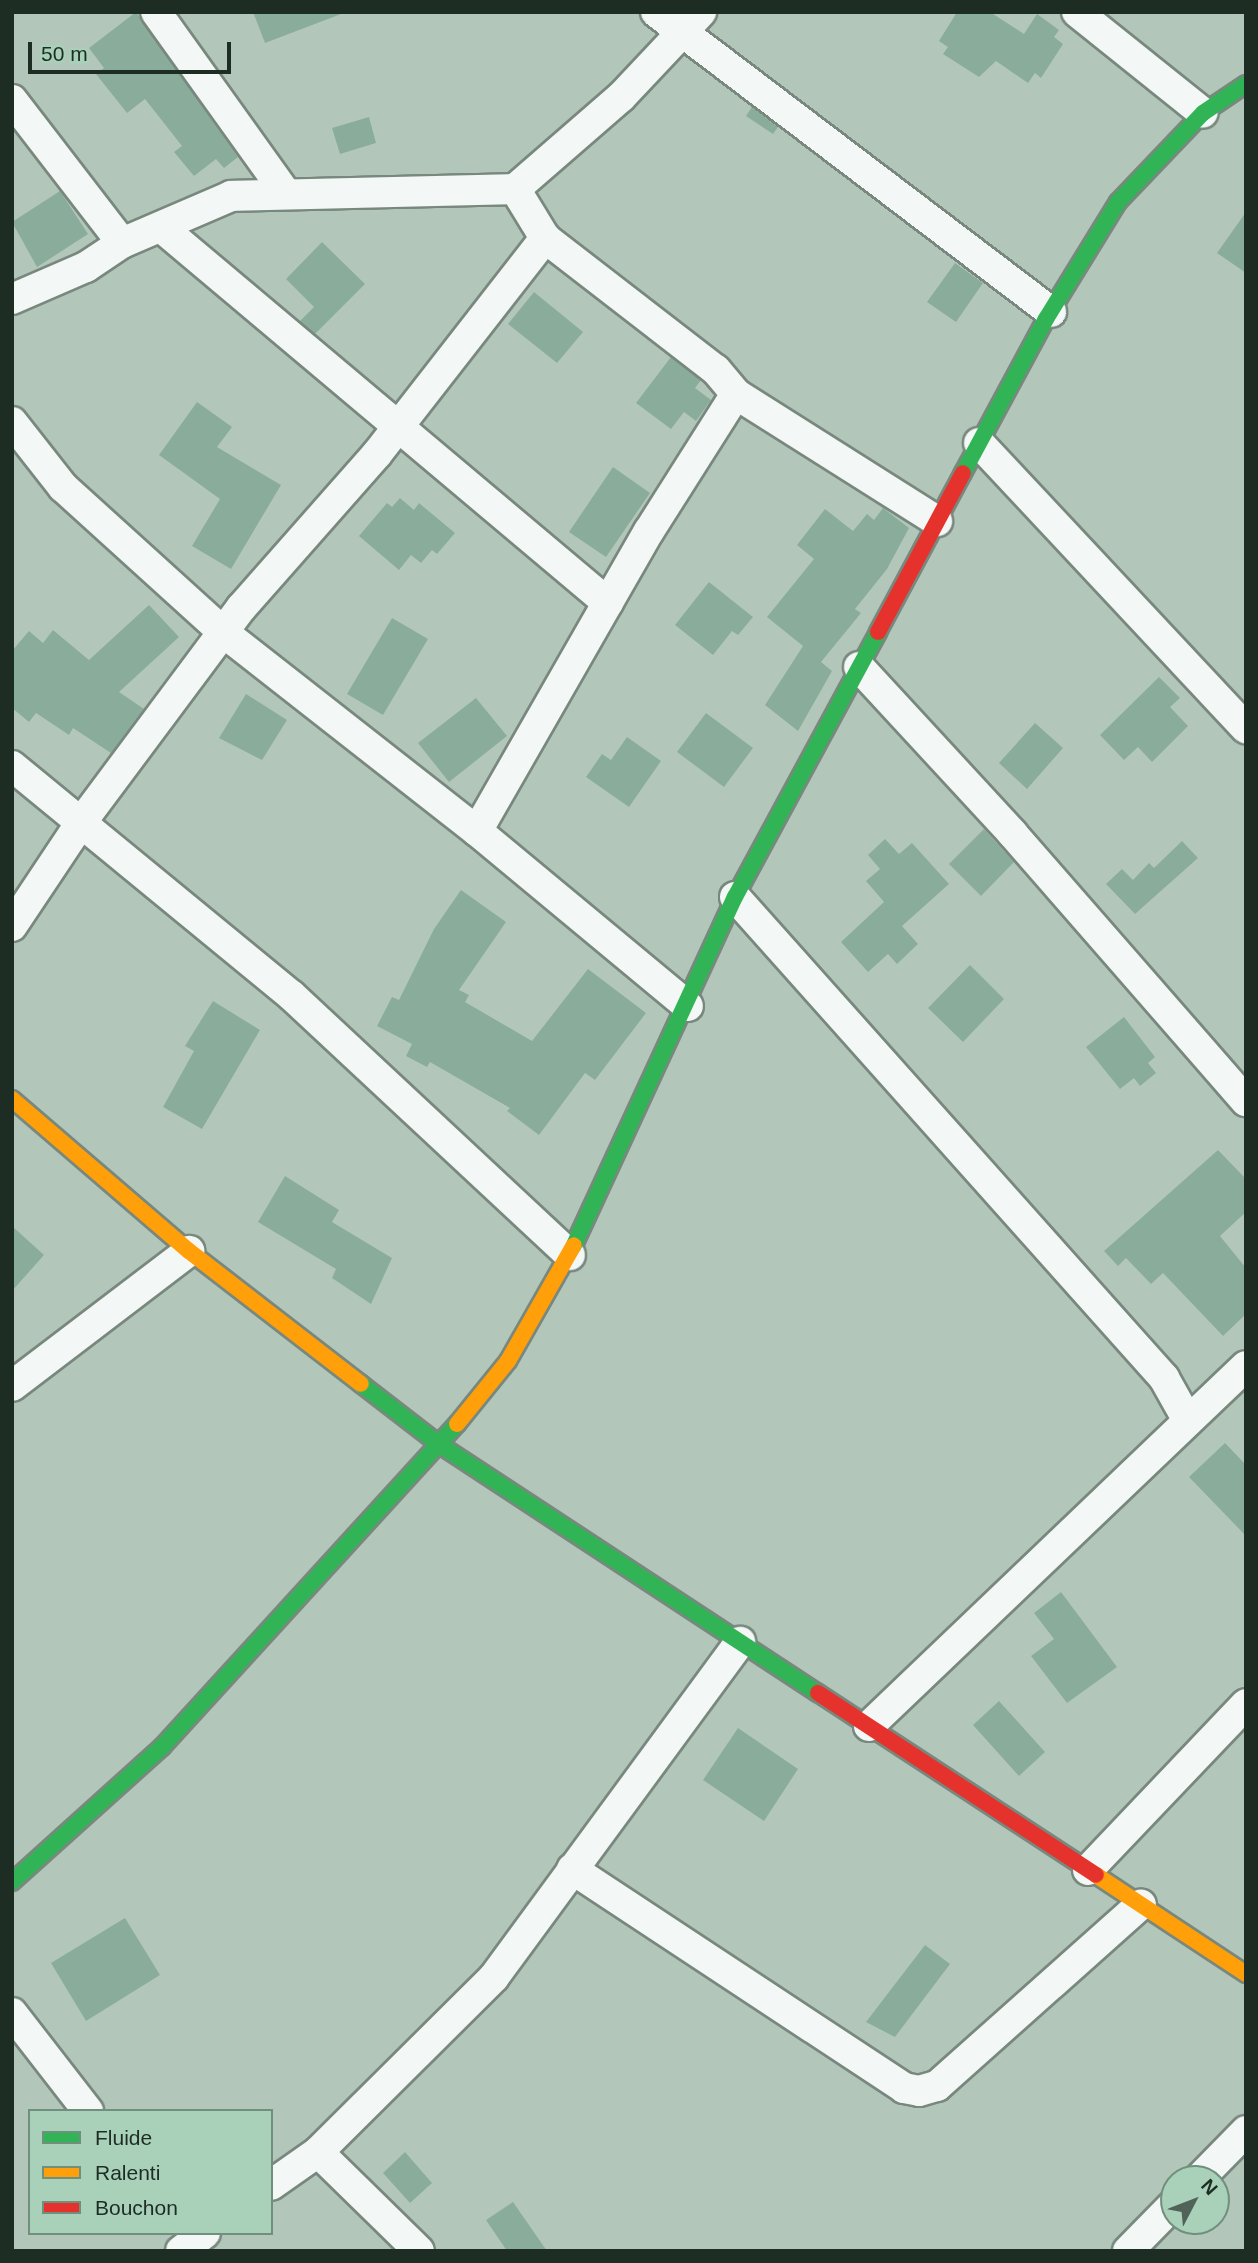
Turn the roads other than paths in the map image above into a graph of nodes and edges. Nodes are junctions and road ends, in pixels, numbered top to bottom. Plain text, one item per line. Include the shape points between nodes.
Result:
1 (156, 12) edge
2 (656, 12) edge
3 (1077, 12) edge
4 (693, 21) edge
5 (1246, 84) edge
6 (12, 100) edge
7 (1203, 113) junction
8 (514, 189) junction
9 (285, 192) junction
10 (161, 228) junction
11 (545, 239) junction
12 (122, 243) junction
13 (12, 299) edge
14 (1051, 312) junction
15 (736, 394) junction
16 (12, 422) edge
17 (398, 425) junction
18 (979, 443) junction
19 (937, 521) junction
20 (608, 603) junction
21 (223, 632) junction
22 (859, 667) junction
23 (1246, 728) edge
24 (12, 766) edge
25 (80, 824) junction
26 (477, 831) junction
27 (735, 897) junction
28 (12, 926) edge
29 (688, 1006) junction
30 (12, 1099) edge
31 (1246, 1101) edge
32 (188, 1251) junction
33 (570, 1255) junction
34 (1246, 1366) edge
35 (12, 1386) edge
36 (1187, 1419) junction
37 (440, 1445) junction
38 (740, 1642) junction
39 (1246, 1704) edge
40 (869, 1726) junction
41 (572, 1869) junction
42 (1088, 1870) junction
43 (12, 1882) edge
44 (1141, 1904) junction
45 (1246, 1974) edge
46 (12, 2013) edge
47 (86, 2109) edge
48 (1246, 2131) edge
49 (318, 2152) junction
50 (1213, 2165) edge
51 (273, 2184) edge
52 (1160, 2218) edge
53 (419, 2251) edge
54 (1128, 2251) edge

1 - 9 street
2 - 4 street
3 - 7 street
4 - 8 street via 621,97
4 - 14 street
5 - 7 street
6 - 12 street
7 - 14 street via 1118,202
8 - 9 street
8 - 11 street
9 - 10 street via 231,196
10 - 12 street
10 - 17 street
11 - 15 street via 716,370
11 - 17 street
12 - 13 street via 86,267
14 - 18 street
15 - 19 street
15 - 20 street
16 - 21 street via 63,487
17 - 20 street
17 - 21 street
18 - 19 street
18 - 23 street
19 - 22 street
20 - 26 street
21 - 25 street
21 - 26 street
22 - 27 street
22 - 31 street via 1012,833
24 - 25 street
25 - 28 street
25 - 33 street via 292,996
26 - 29 street
27 - 29 street
27 - 36 street via 1164,1378
29 - 33 street
30 - 32 street
32 - 35 street
32 - 37 street
33 - 37 street via 508,1361
34 - 36 street
36 - 40 street
37 - 38 street
37 - 43 street via 162,1747
38 - 40 street
38 - 41 street
39 - 42 street
40 - 42 street
41 - 44 street via 904,2088 919,2091 937,2086
41 - 49 street via 494,1977
42 - 44 street
44 - 45 street
46 - 47 street
48 - 50 street
49 - 51 street
49 - 53 street
52 - 54 street

